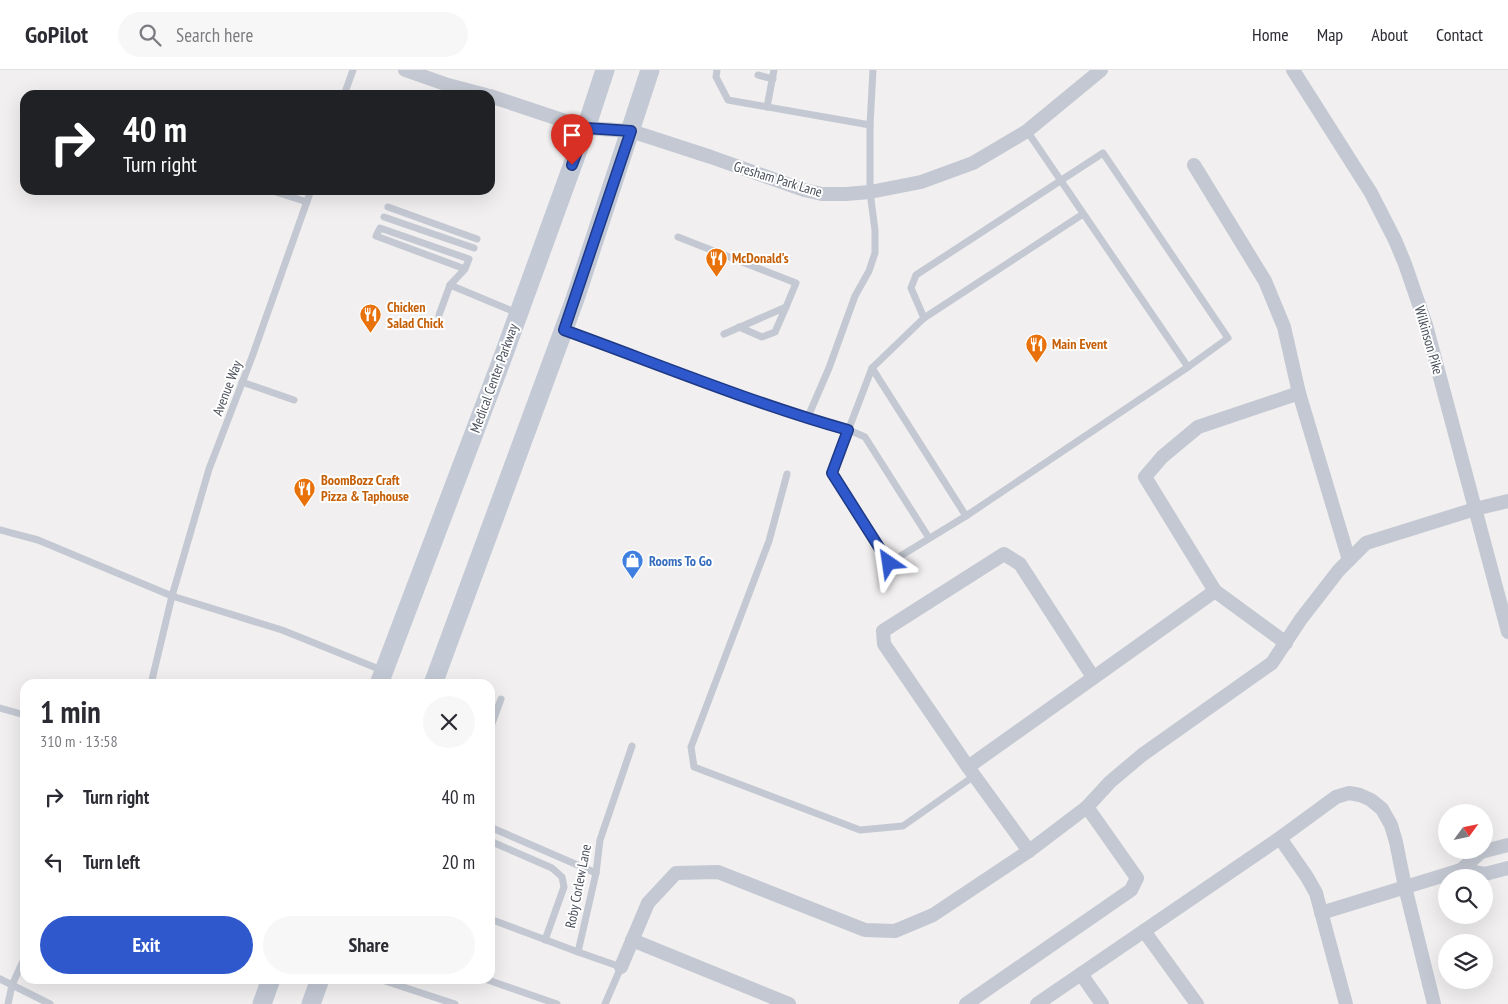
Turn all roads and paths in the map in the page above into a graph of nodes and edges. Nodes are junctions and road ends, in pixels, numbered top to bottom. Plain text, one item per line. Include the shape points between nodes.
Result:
1 (353, 70) edge
2 (405, 70) edge
3 (605, 70) edge
4 (650, 70) edge
5 (717, 70) edge
6 (774, 70) edge
7 (872, 70) edge
8 (1101, 70) edge
9 (1293, 70) edge
10 (758, 75) dead end
11 (773, 79) junction
12 (346, 90) edge
13 (467, 90) edge
14 (495, 98) edge
15 (768, 107) junction
16 (870, 125) junction
17 (586, 128) junction
18 (631, 131) junction
19 (1027, 131) junction
20 (1194, 165) dead end
21 (1061, 180) junction
22 (870, 192) junction
23 (285, 195) edge
24 (309, 195) edge
25 (307, 202) junction
26 (388, 207) dead end
27 (1084, 214) junction
28 (384, 217) dead end
29 (678, 237) dead end
30 (478, 239) dead end
31 (474, 248) dead end
32 (465, 268) junction
33 (450, 285) junction
34 (786, 307) junction
35 (518, 313) junction
36 (439, 316) dead end
37 (924, 318) junction
38 (739, 327) junction
39 (564, 330) junction
40 (724, 334) dead end
41 (1188, 366) junction
42 (872, 368) junction
43 (242, 382) junction
44 (1299, 393) junction
45 (294, 400) dead end
46 (807, 419) junction
47 (848, 430) junction
48 (787, 474) dead end
49 (1508, 501) edge
50 (1474, 509) junction
51 (966, 516) junction
52 (0, 530) edge
53 (929, 538) junction
54 (1349, 560) junction
55 (1215, 590) junction
56 (172, 596) junction
57 (1508, 632) edge
58 (1286, 643) junction
59 (381, 677) edge
60 (1093, 677) junction
61 (152, 679) edge
62 (435, 679) edge
63 (501, 699) dead end
64 (0, 708) edge
65 (20, 713) edge
66 (495, 715) edge
67 (632, 746) dead end
68 (971, 771) junction
69 (1087, 808) junction
70 (495, 829) edge
71 (1280, 838) junction
72 (495, 843) edge
73 (1508, 845) edge
74 (1029, 851) junction
75 (1508, 868) edge
76 (1462, 869) edge
77 (1493, 872) edge
78 (596, 873) junction
79 (1438, 877) edge
80 (1405, 887) junction
81 (1322, 913) junction
82 (495, 921) edge
83 (1144, 931) junction
84 (545, 940) junction
85 (632, 940) junction
86 (578, 952) junction
87 (620, 967) junction
88 (20, 968) edge
89 (1081, 974) junction
90 (0, 979) edge
91 (495, 982) edge
92 (269, 984) edge
93 (318, 984) edge
94 (394, 984) edge
95 (12, 985) junction
96 (8, 1004) edge
97 (50, 1004) edge
98 (262, 1004) edge
99 (311, 1004) edge
100 (455, 1004) edge
101 (557, 1004) edge
102 (605, 1004) edge
103 (789, 1004) edge
104 (966, 1004) edge
105 (1037, 1004) edge
106 (1102, 1004) edge
107 (1197, 1004) edge
108 (1346, 1004) edge
109 (1434, 1004) edge

1 - 12 lane
2 - 13 street
3 - 17 main road, Medical Center Parkway
4 - 18 main road
5 - 15 lane via 716,77 728,100
6 - 11 lane
7 - 16 lane
8 - 19 street, Gresham Park Lane
9 - 50 street, Wilkinson Pike via 1370,194 1405,264 1426,325
10 - 11 lane
11 - 15 lane
14 - 17 street, Gresham Park Lane
15 - 16 lane
16 - 22 lane
17 - 18 street, Gresham Park Lane
17 - 35 main road, Medical Center Parkway
18 - 22 street, Gresham Park Lane via 804,190 822,194
18 - 39 main road
19 - 21 lane
19 - 22 street, Gresham Park Lane via 973,163 921,182
20 - 44 street via 1265,281 1284,327
21 - 27 lane
21 - 37 lane via 916,275 911,288
21 - 41 lane via 1103,153 1228,338
22 - 46 lane via 875,254 854,296
23 - 25 lane
24 - 25 lane, Avenue Way
25 - 43 lane, Avenue Way
26 - 30 lane
27 - 37 lane
27 - 41 lane
28 - 31 lane
29 - 34 lane via 796,283
32 - 32 lane via 376,236 380,228 469,259
32 - 33 lane
33 - 35 lane
33 - 36 lane
34 - 38 lane
34 - 38 lane via 775,332 762,337
35 - 59 main road, Medical Center Parkway
37 - 42 lane
38 - 40 lane
39 - 46 lane
39 - 62 main road
41 - 51 lane
42 - 47 lane
42 - 51 lane
43 - 45 lane
43 - 56 lane, Avenue Way via 209,469
44 - 54 street
44 - 55 street via 1198,428 1162,457 1145,477
46 - 47 lane
47 - 53 lane via 864,437
47 - 53 lane via 832,473 889,563
48 - 68 lane via 769,541 691,747 694,768 860,830 903,826
49 - 50 street
50 - 54 street via 1366,543
50 - 57 street, Wilkinson Pike
51 - 53 lane
52 - 56 lane via 38,540
54 - 58 street via 1301,619
55 - 58 street
55 - 60 street
56 - 59 lane via 282,630
56 - 61 lane, Avenue Way
58 - 69 street via 1272,663 1142,755 1110,782
60 - 68 street
60 - 68 street via 1020,564 1004,554 883,631 884,644
63 - 66 lane
64 - 65 lane
67 - 78 lane, Roby Corlew Lane via 600,840
68 - 74 street
69 - 74 street
69 - 104 street via 1137,878 1131,890
70 - 78 lane
71 - 80 street via 1336,797 1360,795 1382,809 1391,825
71 - 81 street via 1308,877
71 - 83 street
72 - 84 lane via 552,868 562,877 564,887
73 - 76 street via 1481,852
74 - 85 street via 933,915 895,932 865,930 718,872 676,873 648,903
75 - 77 street
78 - 86 lane, Roby Corlew Lane
79 - 80 street
80 - 81 street
80 - 109 street
81 - 108 street
82 - 84 lane
83 - 89 street
83 - 107 street
84 - 86 lane
85 - 87 street
85 - 103 street
86 - 87 lane
87 - 102 lane
88 - 95 lane
89 - 105 street
89 - 106 street
90 - 95 lane
91 - 101 lane
92 - 98 main road
93 - 99 main road
94 - 100 lane
95 - 96 lane
95 - 97 lane

